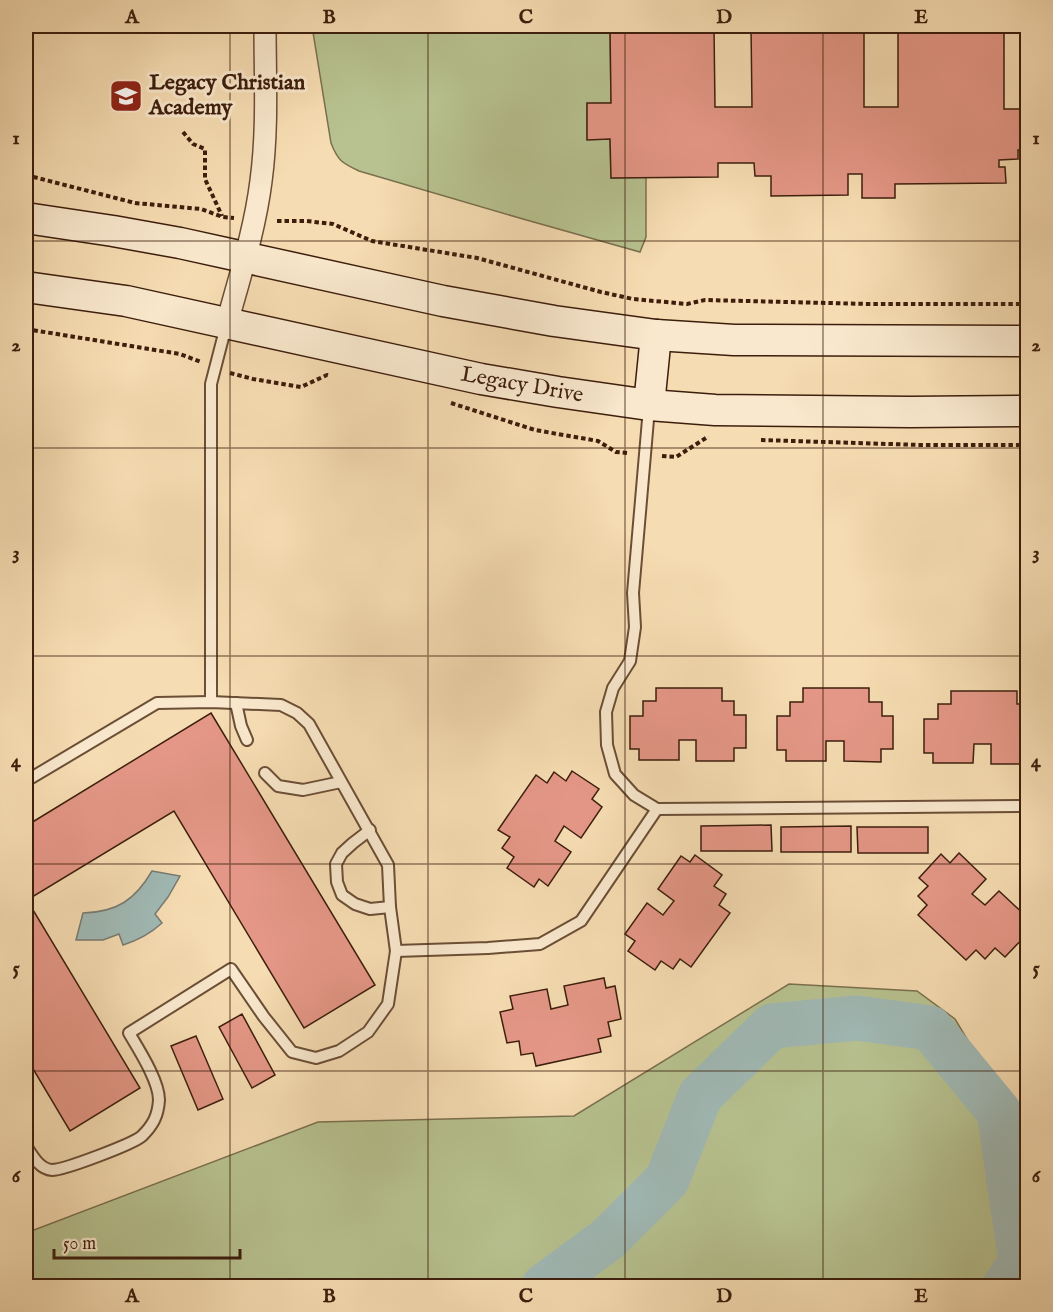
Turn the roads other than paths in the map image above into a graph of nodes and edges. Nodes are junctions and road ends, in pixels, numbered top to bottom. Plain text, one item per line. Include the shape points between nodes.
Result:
1 (265, 26) edge
2 (26, 218) edge
3 (245, 256) junction
4 (26, 286) edge
5 (227, 323) junction
6 (656, 335) junction
7 (1028, 341) edge
8 (649, 405) junction
9 (1028, 411) edge
10 (211, 702) junction
11 (236, 703) junction
12 (247, 740) dead end
13 (265, 773) dead end
14 (26, 781) edge
15 (341, 782) junction
16 (1028, 806) edge
17 (657, 809) junction
18 (370, 830) junction
19 (390, 907) junction
20 (396, 951) junction
21 (26, 1146) edge

1 - 3 street via 265,138 261,182
2 - 3 main road
3 - 5 street
3 - 6 main road via 443,301
4 - 5 main road, Legacy Drive via 126,301
5 - 8 main road, Legacy Drive via 481,379
5 - 10 lane via 211,394
6 - 7 main road via 734,340
6 - 8 main road
8 - 9 main road, Legacy Drive via 715,410
8 - 17 lane via 633,593 635,627 630,661 613,688 606,712 606,745 615,774 634,795
10 - 11 lane
10 - 14 lane via 157,703
11 - 12 lane
11 - 15 lane via 281,705 297,713 309,724
13 - 15 lane via 278,786 303,790
15 - 18 lane
16 - 17 lane
17 - 20 lane via 581,921 540,944
18 - 19 lane via 388,865
18 - 19 lane via 342,853 336,864 337,882 342,895 355,904 370,909
19 - 20 lane
20 - 21 lane via 388,1004 368,1032 339,1051 315,1058 292,1052 231,969 129,1033 159,1098 156,1119 140,1138 79,1164 51,1170 37,1163

